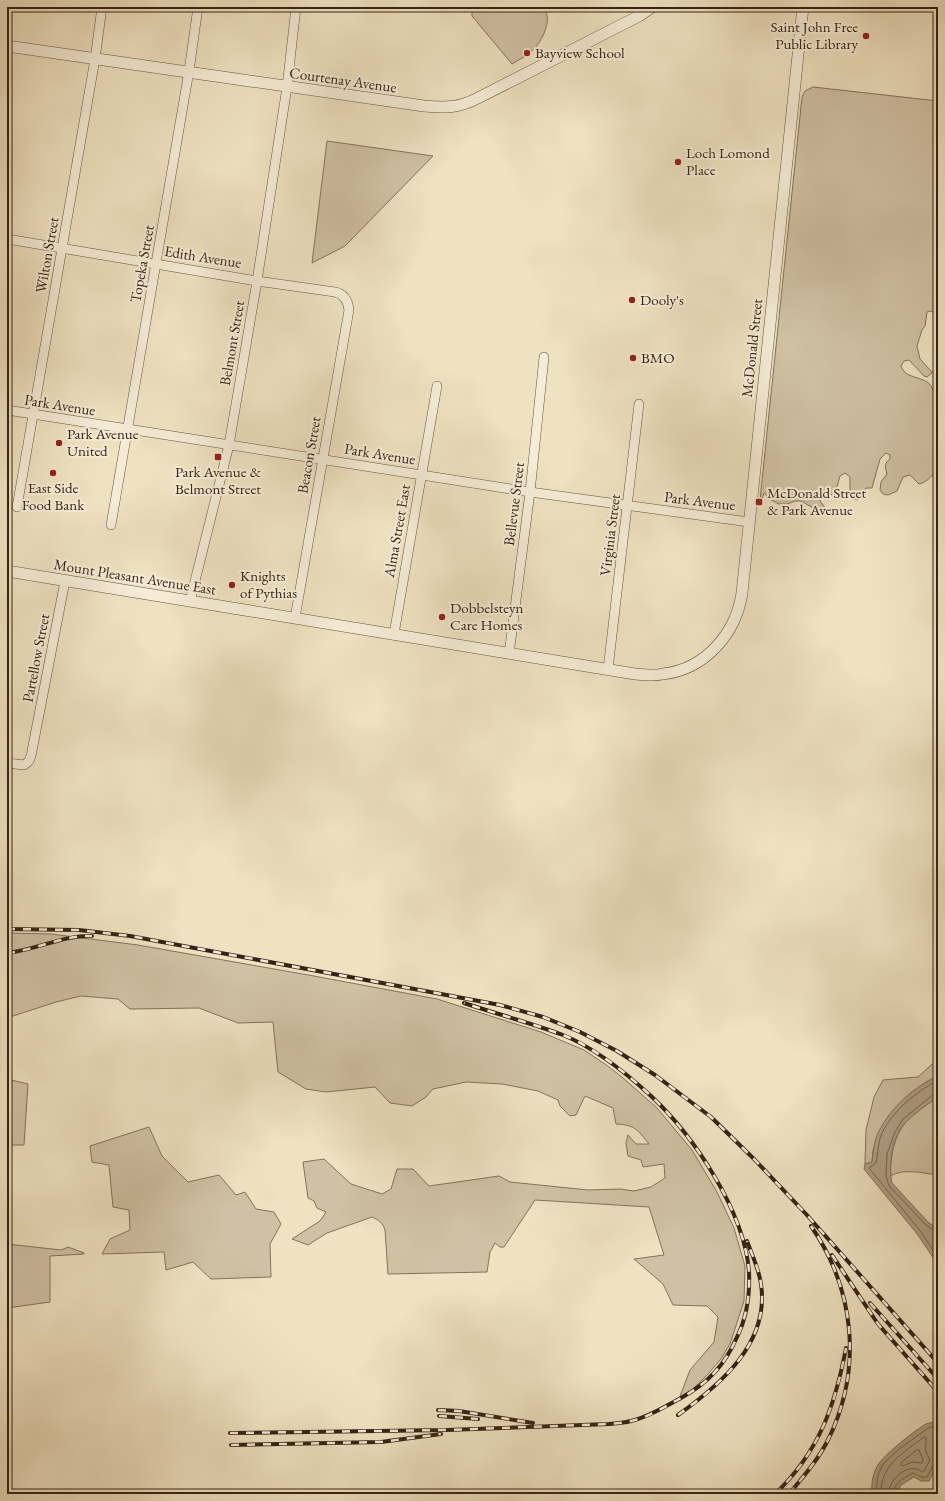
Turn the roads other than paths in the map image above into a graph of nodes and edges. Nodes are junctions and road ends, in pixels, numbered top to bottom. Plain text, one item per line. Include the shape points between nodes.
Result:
1 (102, 7) edge
2 (198, 7) edge
3 (296, 7) edge
4 (652, 7) edge
5 (803, 7) edge
6 (7, 46) edge
7 (95, 59) junction
8 (189, 71) junction
9 (287, 87) junction
10 (7, 239) edge
11 (62, 248) junction
12 (156, 264) junction
13 (257, 281) junction
14 (346, 297) joint
15 (544, 358) dead end
16 (437, 386) dead end
17 (639, 404) dead end
18 (7, 410) edge
19 (34, 415) junction
20 (127, 430) junction
21 (229, 445) junction
22 (322, 460) junction
23 (421, 475) junction
24 (530, 492) junction
25 (627, 506) junction
26 (17, 507) dead end
27 (748, 522) junction
28 (111, 525) dead end
29 (7, 571) edge
30 (65, 581) junction
31 (190, 601) junction
32 (295, 618) junction
33 (394, 634) junction
34 (509, 654) junction
35 (685, 668) joint
36 (608, 669) junction
37 (7, 763) edge

1 - 7 street, Wilton Street
2 - 8 street, Topeka Street
3 - 9 street, Belmont Street
4 - 9 street, Courtenay Avenue via 639,16 456,107 424,106
5 - 27 street, McDonald Street
6 - 7 street, Courtenay Avenue
7 - 8 street, Courtenay Avenue
7 - 11 street, Wilton Street
8 - 9 street, Courtenay Avenue
8 - 12 street, Topeka Street
9 - 13 street, Belmont Street
10 - 11 street, Edith Avenue
11 - 12 street, Edith Avenue
11 - 19 street, Wilton Street
12 - 13 street, Edith Avenue
12 - 20 street, Topeka Street
13 - 14 street, Edith Avenue via 335,292
13 - 21 street, Belmont Street
14 - 22 street, Beacon Street via 349,310
15 - 24 street, Bellevue Street
16 - 23 street, Alma Street East
17 - 25 street, Virginia Street
18 - 19 street, Park Avenue
19 - 20 street, Park Avenue
19 - 26 street, Wilton Street
20 - 21 street, Park Avenue
20 - 28 street, Topeka Street
21 - 22 street, Park Avenue
21 - 31 street, Belmont Street
22 - 23 street, Park Avenue
22 - 32 street, Beacon Street
23 - 24 street, Park Avenue
23 - 33 street, Alma Street East
24 - 25 street, Park Avenue
24 - 34 street, Bellevue Street
25 - 27 street, Park Avenue
25 - 36 street, Virginia Street
27 - 35 street, McDonald Street via 746,566 736,615 716,647 707,656
29 - 30 street, Mount Pleasant Avenue East
30 - 31 street, Mount Pleasant Avenue East
30 - 37 street, Partellow Street via 31,756 27,763 21,765
31 - 32 street, Mount Pleasant Avenue East
32 - 33 street, Mount Pleasant Avenue East
33 - 34 street, Mount Pleasant Avenue East
34 - 36 street, Mount Pleasant Avenue East
35 - 36 street, Mount Pleasant Avenue East via 651,675

